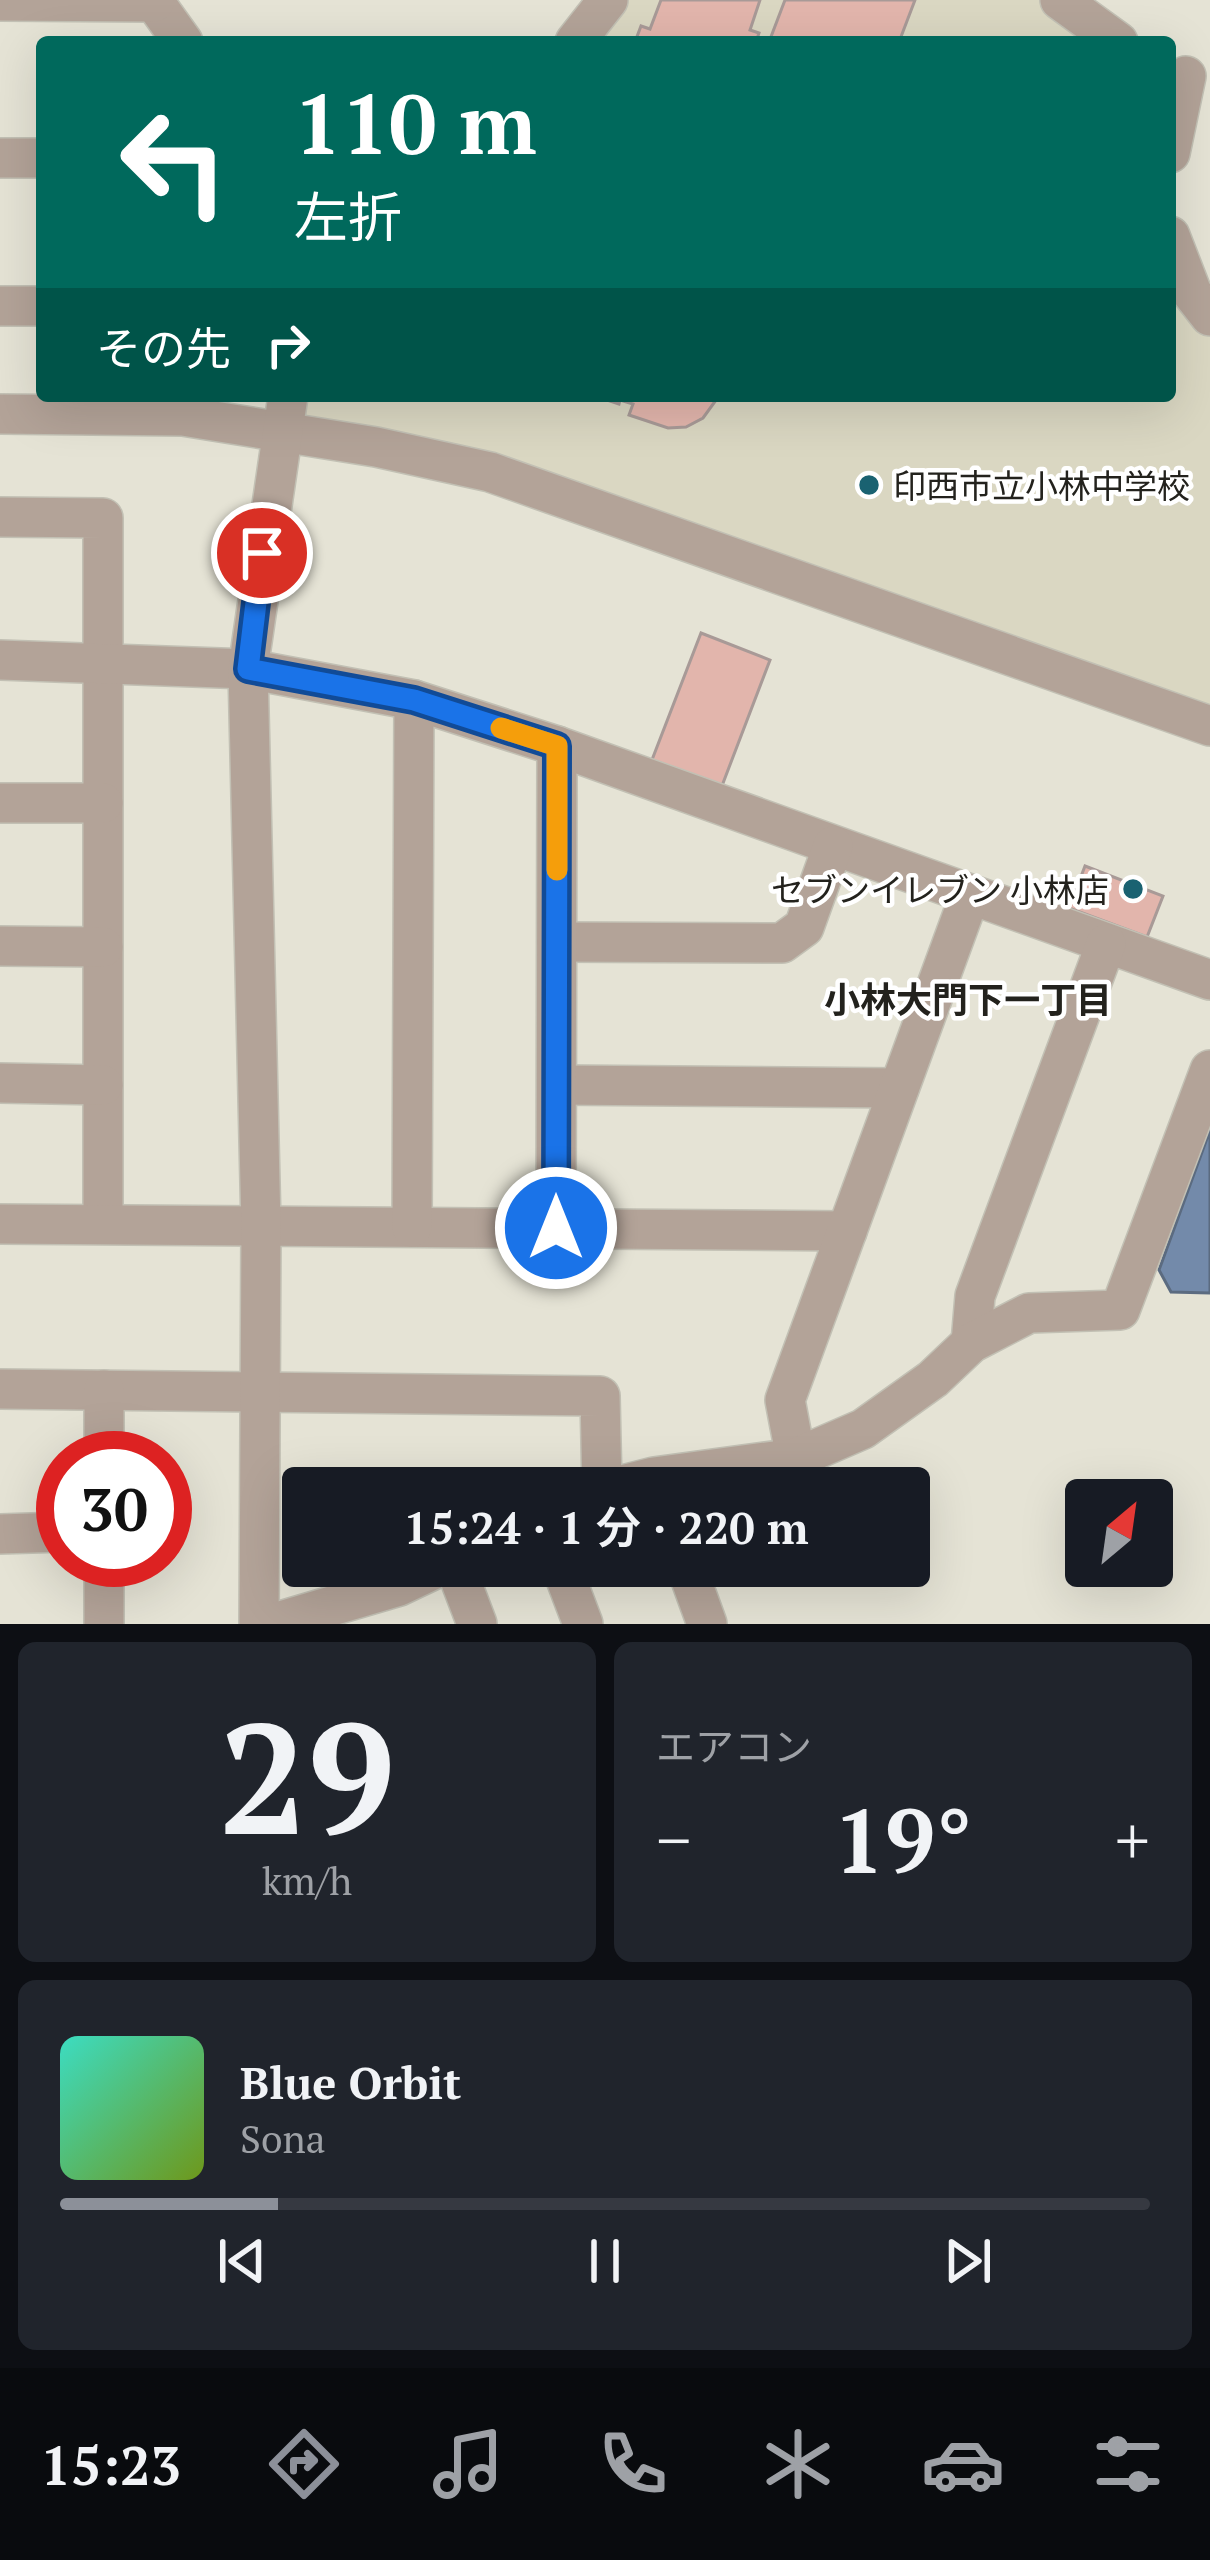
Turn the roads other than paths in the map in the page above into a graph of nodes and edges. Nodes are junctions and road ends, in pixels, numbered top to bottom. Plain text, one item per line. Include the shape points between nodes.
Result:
1 (608, 0) edge
2 (1060, 0) edge
3 (0, 1) edge
4 (153, 1) edge
5 (179, 36) edge
6 (580, 36) edge
7 (1110, 36) edge
8 (1189, 73) edge
9 (1176, 128) edge
10 (0, 158) edge
11 (36, 158) edge
12 (1176, 252) edge
13 (0, 306) edge
14 (36, 306) edge
15 (1210, 316) edge
16 (0, 414) edge
17 (285, 415) edge
18 (0, 517) edge
19 (0, 660) edge
20 (103, 661) junction
21 (248, 669) junction
22 (414, 700) junction
23 (1210, 726) edge
24 (557, 746) junction
25 (0, 803) edge
26 (103, 803) junction
27 (833, 846) junction
28 (970, 895) junction
29 (557, 942) junction
30 (1106, 944) junction
31 (0, 946) edge
32 (103, 947) junction
33 (1210, 980) edge
34 (1210, 1070) edge
35 (0, 1083) edge
36 (103, 1084) junction
37 (557, 1085) junction
38 (899, 1088) junction
39 (0, 1224) edge
40 (103, 1224) junction
41 (261, 1226) junction
42 (412, 1227) junction
43 (556, 1228) junction
44 (847, 1231) junction
45 (971, 1343) junction
46 (0, 1388) edge
47 (104, 1390) junction
48 (260, 1392) junction
49 (104, 1431) edge
50 (796, 1458) junction
51 (602, 1467) edge
52 (744, 1467) edge
53 (36, 1533) edge
54 (0, 1534) edge
55 (104, 1587) edge
56 (397, 1587) edge
57 (462, 1587) edge
58 (569, 1587) edge
59 (694, 1587) edge
60 (358, 1612) edge
61 (104, 1624) edge
62 (259, 1624) edge
63 (271, 1624) edge
64 (477, 1624) edge
65 (583, 1624) edge
66 (707, 1624) edge

1 - 6 street
2 - 7 street
3 - 4 street
4 - 5 street
8 - 9 street
10 - 11 street
12 - 15 street
13 - 14 street
16 - 17 street
17 - 21 street
17 - 23 street via 376,447 490,472
18 - 20 street via 103,518
19 - 20 street
20 - 21 street
20 - 26 street
21 - 22 street
21 - 41 street
22 - 24 street
22 - 42 street
24 - 27 street
24 - 29 street
25 - 26 street
26 - 32 street
27 - 28 street
27 - 29 street via 804,927 782,943
28 - 30 street
28 - 38 street
29 - 37 street
30 - 33 street
30 - 45 street via 975,1296
31 - 32 street
32 - 36 street
34 - 45 street via 1120,1310 1029,1313
35 - 36 street
36 - 40 street
37 - 38 street
37 - 43 street
38 - 44 street
39 - 40 street
40 - 41 street
41 - 42 street
41 - 48 street
42 - 43 street
43 - 44 street
44 - 50 street via 785,1400
45 - 50 street via 863,1429
46 - 47 street
47 - 48 street
47 - 49 street
48 - 51 street via 600,1396
48 - 62 street
50 - 52 street
53 - 54 street
55 - 61 street
56 - 60 street
57 - 64 street
58 - 65 street
59 - 66 street
60 - 63 street

